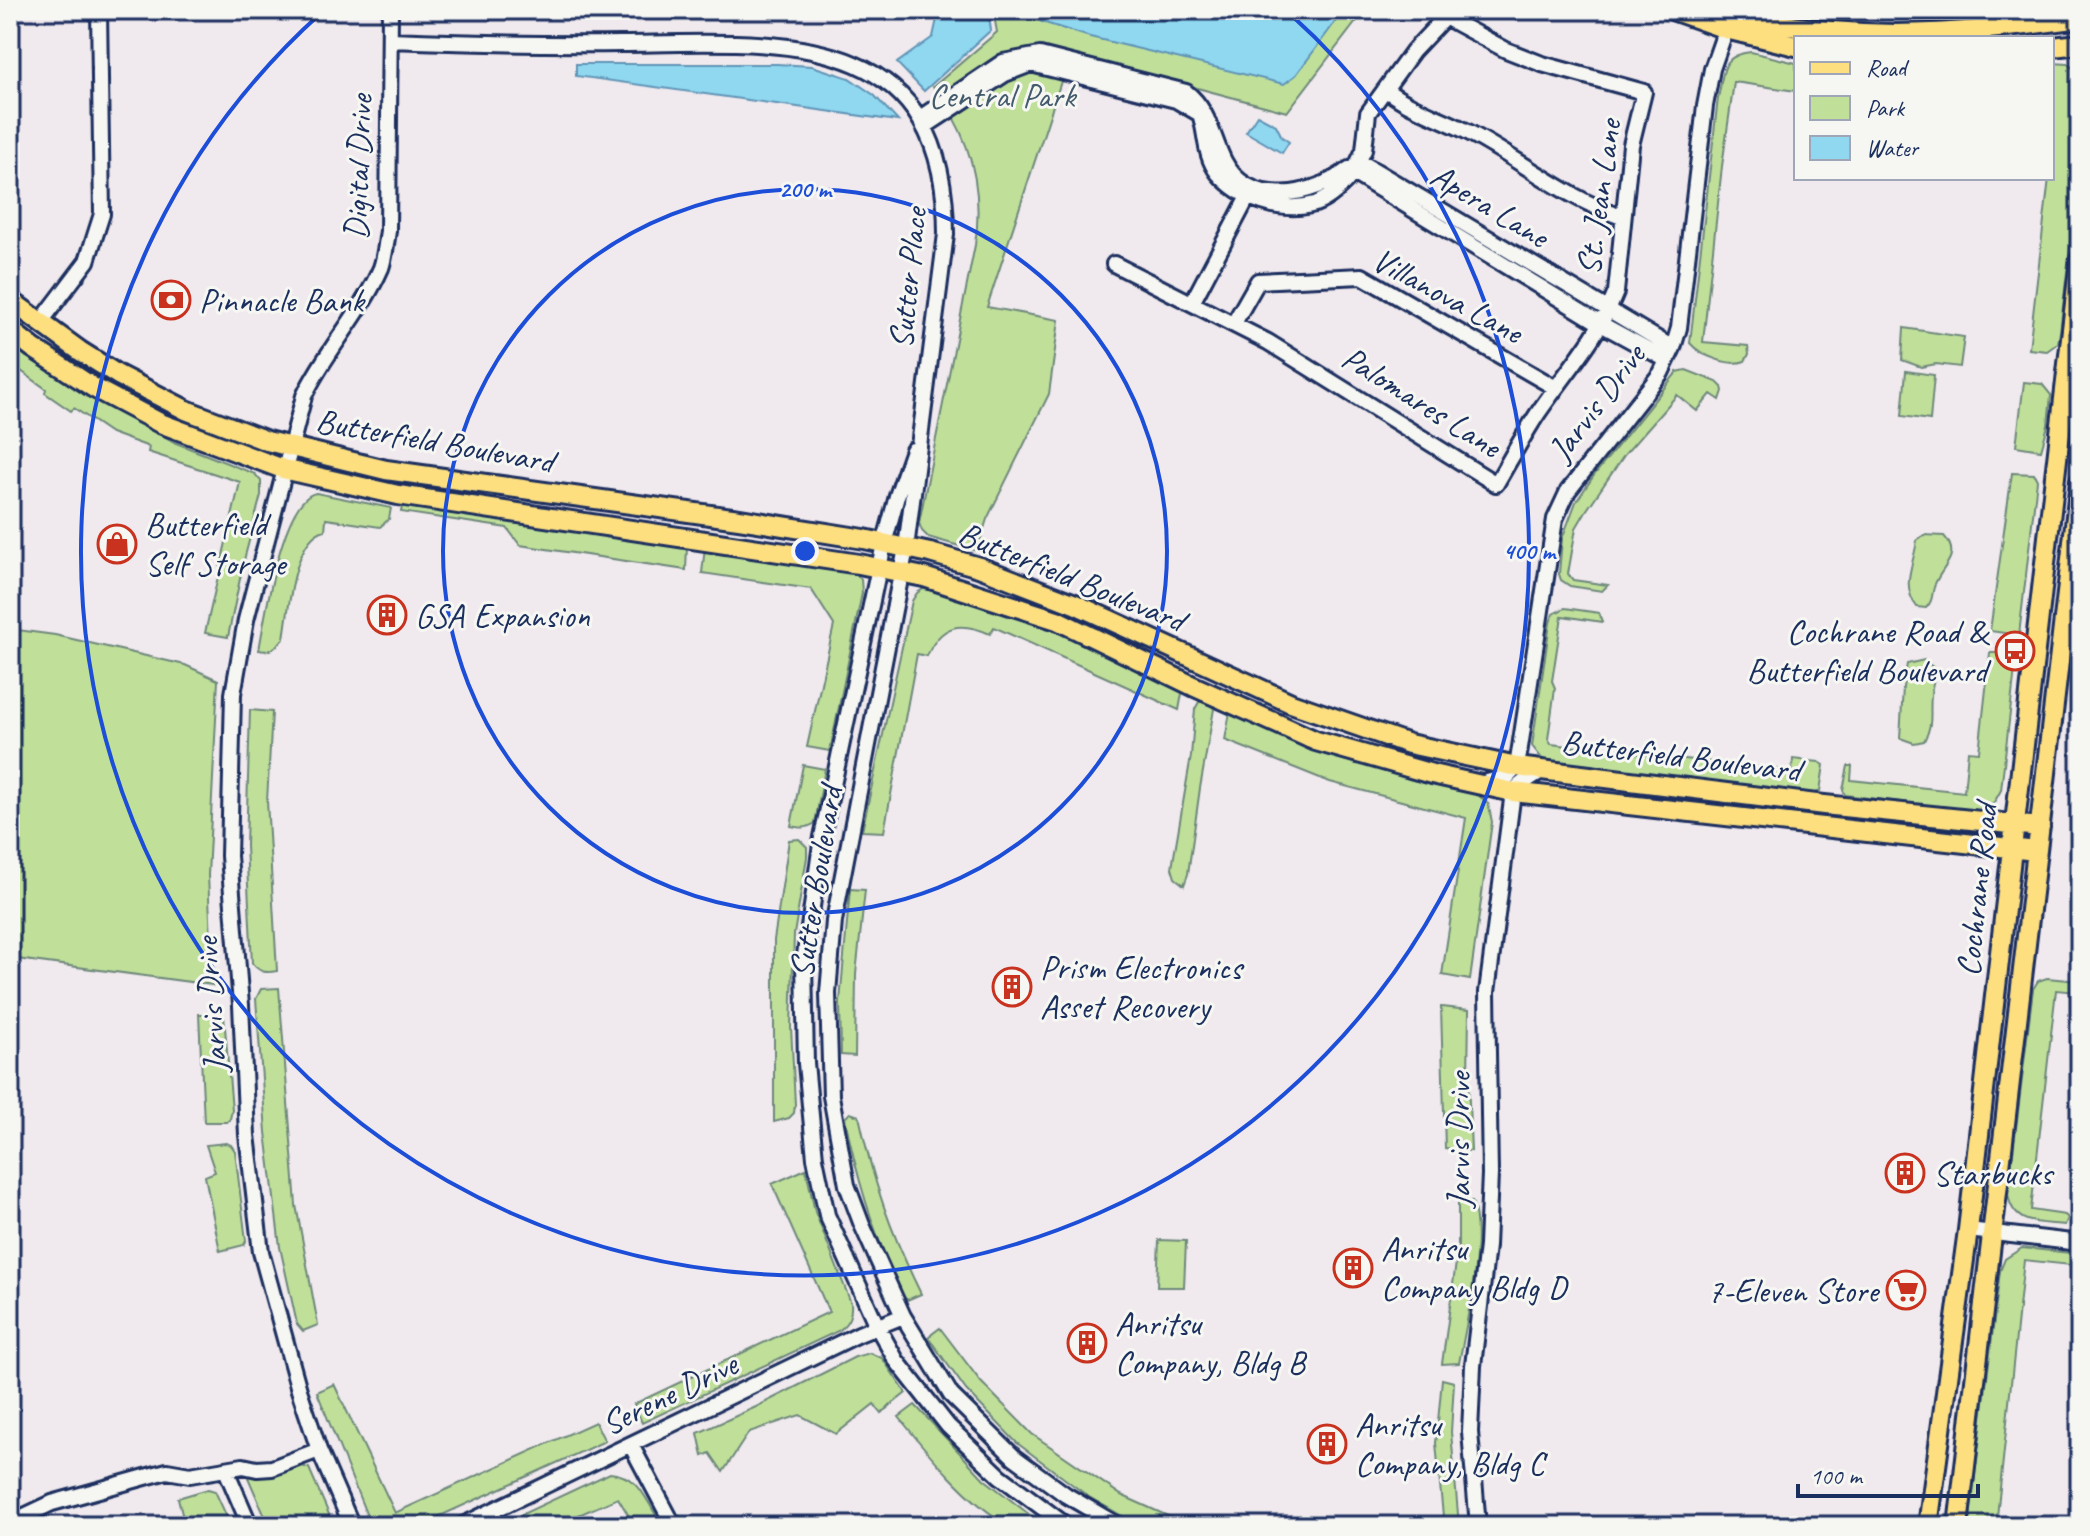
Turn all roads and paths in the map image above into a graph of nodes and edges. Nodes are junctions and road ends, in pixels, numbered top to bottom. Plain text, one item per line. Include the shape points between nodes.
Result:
1 (99, 10) edge
2 (390, 10) edge
3 (1672, 10) edge
4 (1713, 10) edge
5 (2080, 18) edge
6 (1726, 29) junction
7 (390, 40) junction
8 (2080, 44) edge
9 (1794, 46) edge
10 (2054, 47) edge
11 (1386, 90) junction
12 (922, 122) junction
13 (1356, 167) junction
14 (1250, 192) junction
15 (1622, 217) junction
16 (2080, 260) edge
17 (1114, 264) dead end
18 (10, 300) edge
19 (1192, 303) junction
20 (1604, 318) junction
21 (40, 323) junction
22 (1234, 323) junction
23 (10, 330) edge
24 (1670, 354) junction
25 (2074, 360) edge
26 (2073, 383) edge
27 (1556, 388) junction
28 (921, 427) junction
29 (290, 447) junction
30 (283, 469) junction
31 (2080, 482) edge
32 (884, 544) junction
33 (906, 548) junction
34 (879, 568) junction
35 (901, 573) junction
36 (1517, 767) junction
37 (1542, 770) junction
38 (1479, 784) junction
39 (1513, 792) junction
40 (2015, 826) junction
41 (2040, 827) junction
42 (2011, 849) junction
43 (2036, 851) junction
44 (1968, 1230) junction
45 (1991, 1234) junction
46 (2080, 1243) edge
47 (903, 1316) junction
48 (877, 1326) junction
49 (631, 1445) junction
50 (319, 1450) junction
51 (226, 1470) junction
52 (12, 1526) edge
53 (250, 1526) edge
54 (352, 1526) edge
55 (461, 1526) edge
56 (674, 1526) edge
57 (1067, 1526) edge
58 (1119, 1526) edge
59 (1478, 1526) edge
60 (1928, 1526) edge
61 (1958, 1526) edge

1 - 21 street via 102,214 87,261
2 - 7 street, Digital Drive
3 - 6 main road
4 - 5 main road via 1795,28 1904,36
6 - 9 main road
6 - 24 street, Jarvis Drive via 1708,88 1679,328
7 - 12 street, Sutter Place via 793,46 873,71
7 - 29 street, Digital Drive via 388,231 382,265 315,373
8 - 10 main road
11 - 13 street, St. Jean Lane via 1368,113 1364,150
11 - 15 street via 1471,133 1596,209
11 - 15 street, St. Jean Lane via 1445,17 1542,64 1644,92
12 - 14 street via 1031,64 1176,100 1200,114 1206,148 1218,172
12 - 28 street, Sutter Place via 946,195 946,234
13 - 14 street via 1311,190
13 - 20 street, Apera Lane
14 - 19 street
15 - 20 street, St. Jean Lane via 1616,292
16 - 25 main road, Cochrane Road
17 - 19 street, Palomares Lane
18 - 21 main road, Butterfield Boulevard
19 - 22 street, Palomares Lane
20 - 24 street, Apera Lane
20 - 27 street, Palomares Lane
21 - 29 main road, Butterfield Boulevard via 118,375 186,410
22 - 27 street, Villanova Lane via 1258,281 1362,276
22 - 27 street, Palomares Lane via 1496,484
23 - 30 main road, Butterfield Boulevard via 94,388 160,423
24 - 36 street, Jarvis Drive via 1661,373 1568,491 1555,519
25 - 26 main road, Cochrane Road
26 - 40 main road, Cochrane Road
28 - 32 street, Sutter Place
28 - 33 street, Sutter Place
29 - 30 street, Digital Drive
29 - 32 main road, Butterfield Boulevard via 386,470
30 - 34 main road, Butterfield Boulevard via 398,495
30 - 50 street, Jarvis Drive via 233,694 229,856 247,1135 261,1252
31 - 41 main road, Cochrane Road
32 - 33 main road, Butterfield Boulevard
32 - 34 street, Sutter Place
33 - 35 street, Sutter Place
33 - 36 main road, Butterfield Boulevard via 979,567 1075,604 1339,722 1409,744
34 - 35 main road, Butterfield Boulevard
34 - 48 street, Sutter Boulevard via 822,837 804,962 809,1121 820,1185 827,1215
35 - 38 main road, Butterfield Boulevard via 1057,620 1316,741
35 - 47 street, Sutter Boulevard via 841,875 828,993 831,1096 847,1185
36 - 37 main road, Butterfield Boulevard
36 - 38 street via 1507,777
37 - 39 street
37 - 40 main road, Butterfield Boulevard
38 - 39 main road, Butterfield Boulevard
39 - 42 main road, Butterfield Boulevard
39 - 59 street, Jarvis Drive via 1487,992 1490,1174 1470,1432
40 - 41 main road, Butterfield Boulevard
40 - 42 main road, Cochrane Road
41 - 43 main road, Cochrane Road
42 - 43 main road, Butterfield Boulevard
42 - 44 main road, Cochrane Road
43 - 45 main road, Cochrane Road
44 - 45 street
44 - 60 main road, Cochrane Road
45 - 46 street
45 - 61 main road, Cochrane Road
47 - 48 street, Serene Drive
47 - 58 street, Sutter Boulevard via 951,1395 983,1429 1056,1488
48 - 49 street, Serene Drive
48 - 57 street, Sutter Boulevard via 896,1360 948,1426 1000,1476
49 - 55 street, Serene Drive
49 - 56 street
50 - 51 street via 272,1468
50 - 54 street, Jarvis Drive
51 - 52 street via 190,1475 167,1471 52,1503
51 - 53 street

